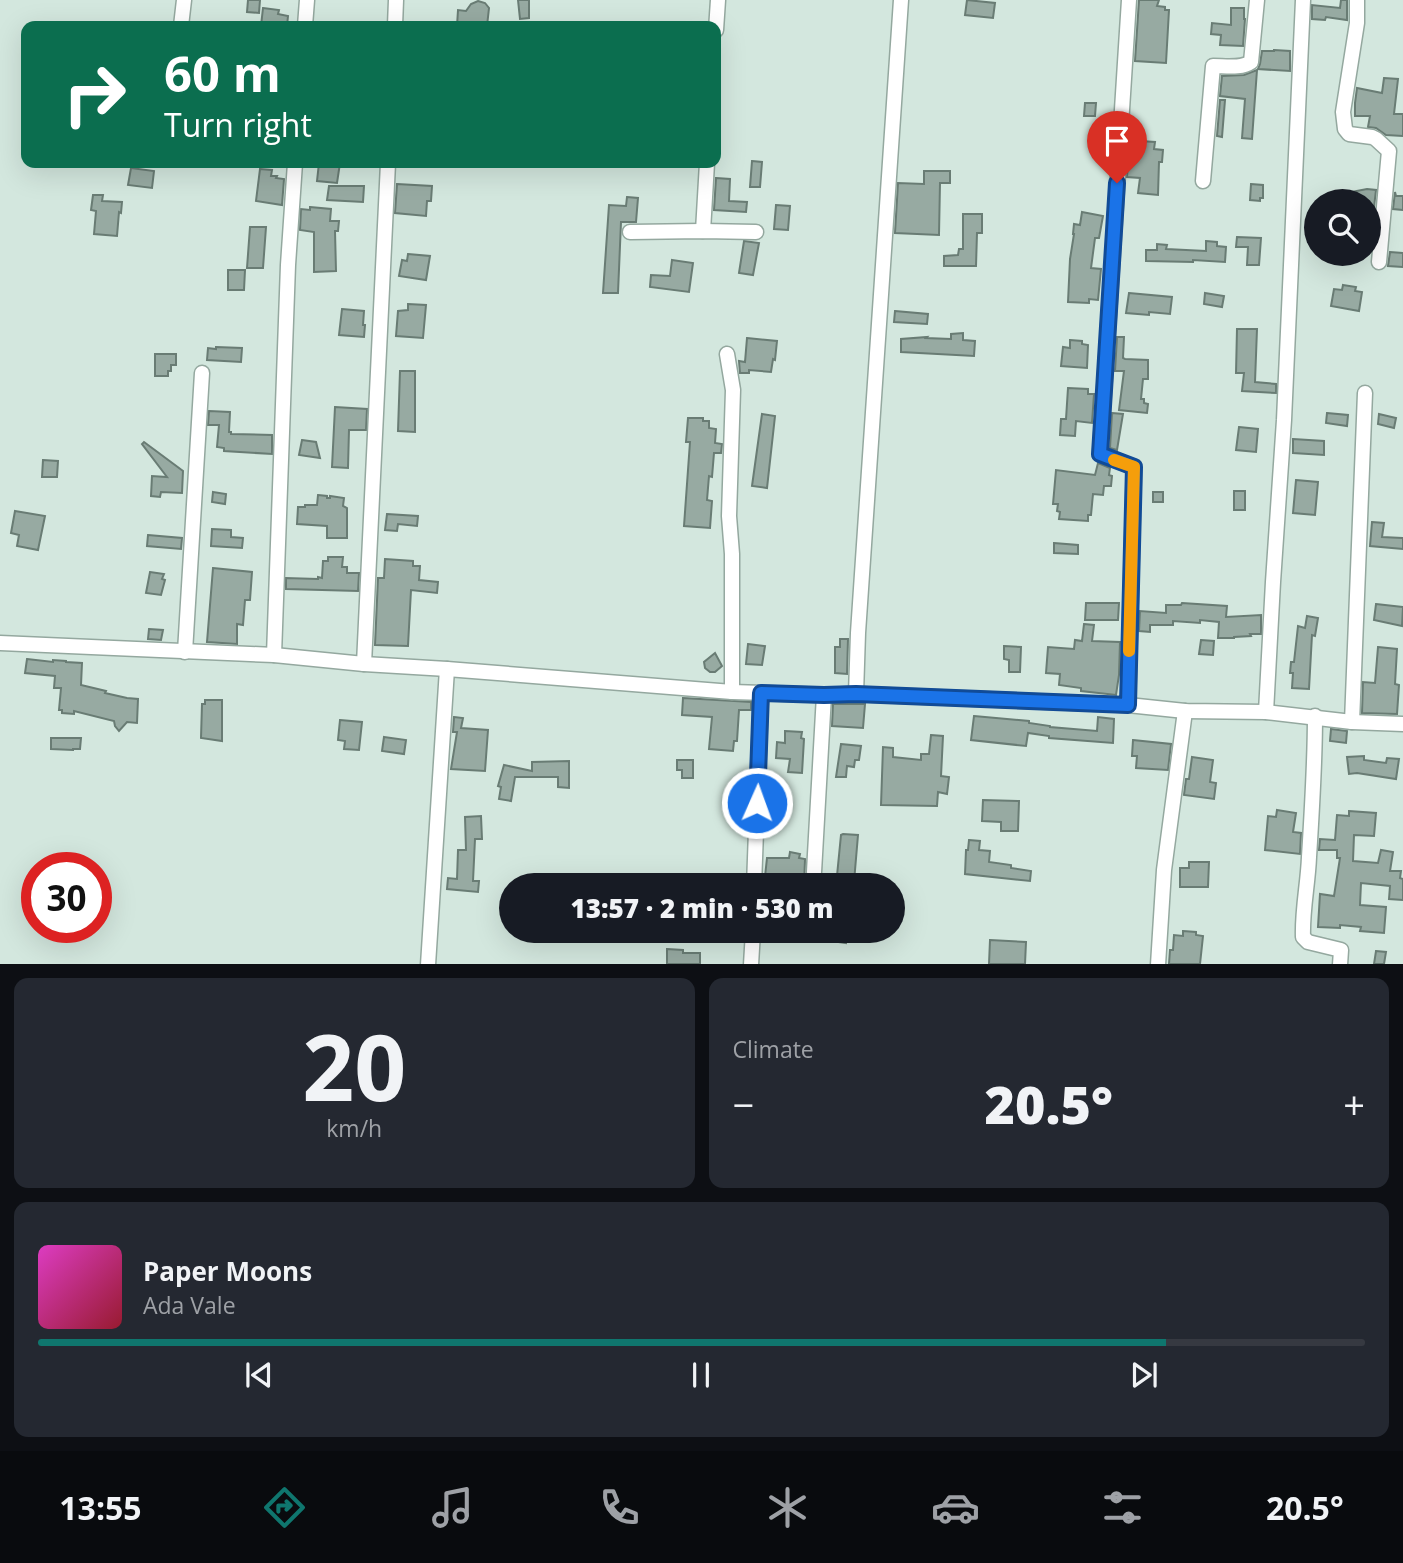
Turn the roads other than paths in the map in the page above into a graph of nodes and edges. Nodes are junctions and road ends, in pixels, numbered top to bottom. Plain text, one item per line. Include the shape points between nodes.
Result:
1 (184, 0) edge
2 (307, 0) edge
3 (396, 0) edge
4 (718, 0) edge
5 (901, 0) edge
6 (1129, 0) edge
7 (1257, 0) edge
8 (1303, 0) edge
9 (1357, 0) edge
10 (182, 21) edge
11 (305, 21) edge
12 (395, 21) edge
13 (717, 21) edge
14 (295, 168) edge
15 (388, 168) edge
16 (707, 168) edge
17 (1203, 181) dead end
18 (703, 231) junction
19 (629, 232) dead end
20 (756, 232) dead end
21 (1381, 240) edge
22 (727, 354) dead end
23 (202, 373) dead end
24 (1365, 393) dead end
25 (0, 643) edge
26 (186, 652) junction
27 (274, 655) junction
28 (364, 664) junction
29 (447, 669) junction
30 (732, 692) junction
31 (761, 693) junction
32 (856, 694) junction
33 (824, 695) junction
34 (1128, 705) junction
35 (1185, 711) junction
36 (1266, 712) junction
37 (1315, 716) junction
38 (1352, 722) junction
39 (1403, 724) edge
40 (814, 872) dead end
41 (754, 873) edge
42 (752, 943) edge
43 (428, 964) edge
44 (751, 964) edge
45 (1158, 964) edge
46 (1340, 964) edge

1 - 10 street
2 - 11 street
3 - 12 street
4 - 13 street
5 - 32 street
6 - 34 street via 1100,454 1134,467
7 - 17 street via 1251,62 1213,66
8 - 36 street
9 - 21 street via 1343,113 1349,134 1377,139 1389,151
14 - 27 street
15 - 28 street
16 - 18 street
18 - 19 street
18 - 20 street
22 - 30 street via 733,390 729,504
23 - 26 street
24 - 38 street
25 - 26 street
26 - 27 street
27 - 28 street
28 - 29 street
29 - 30 street
29 - 43 street
30 - 31 street
31 - 33 street
31 - 41 street
32 - 33 street
32 - 34 street
33 - 40 street
34 - 35 street
35 - 36 street
35 - 45 street via 1164,870
36 - 37 street
37 - 38 street
37 - 46 street via 1303,937 1341,950
38 - 39 street
42 - 44 street

